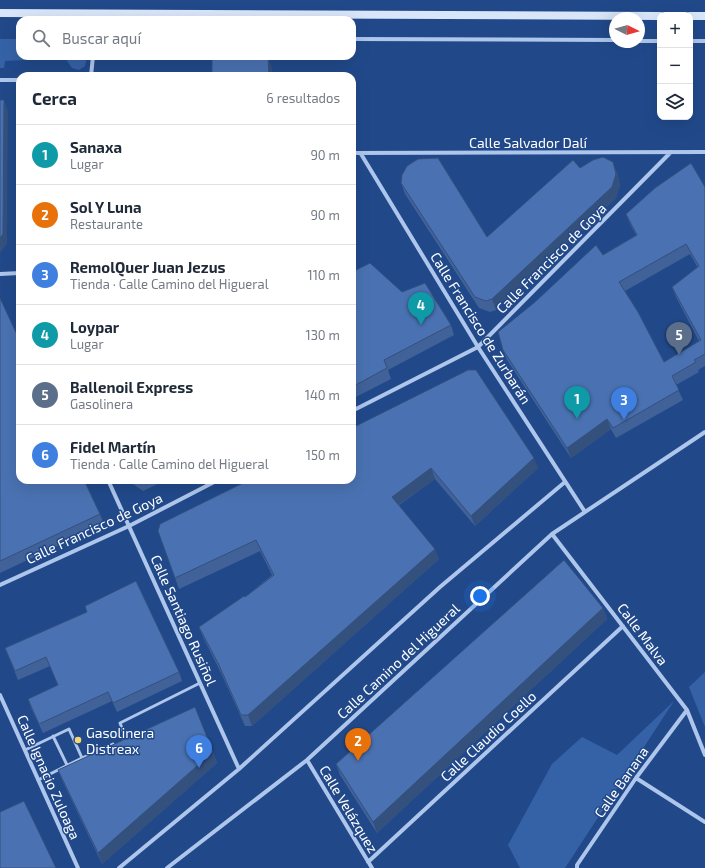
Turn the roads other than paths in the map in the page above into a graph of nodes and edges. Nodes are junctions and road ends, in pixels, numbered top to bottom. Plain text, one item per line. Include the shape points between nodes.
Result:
1 (0, 13) edge
2 (657, 16) edge
3 (693, 16) edge
4 (705, 16) edge
5 (356, 39) edge
6 (609, 40) edge
7 (645, 41) edge
8 (657, 41) edge
9 (693, 41) edge
10 (705, 41) edge
11 (93, 60) edge
12 (91, 72) edge
13 (0, 80) edge
14 (16, 80) edge
15 (671, 152) junction
16 (705, 152) edge
17 (356, 153) edge
18 (361, 154) junction
19 (16, 273) edge
20 (0, 274) edge
21 (478, 347) junction
22 (356, 410) edge
23 (705, 432) edge
24 (565, 482) junction
25 (110, 484) edge
26 (210, 484) edge
27 (585, 512) junction
28 (129, 526) junction
29 (552, 534) junction
30 (0, 585) edge
31 (623, 626) junction
32 (200, 683) junction
33 (0, 696) edge
34 (687, 710) junction
35 (53, 736) junction
36 (25, 750) junction
37 (705, 754) edge
38 (82, 758) junction
39 (307, 760) junction
40 (67, 765) junction
41 (239, 769) junction
42 (636, 778) junction
43 (38, 780) junction
44 (705, 822) edge
45 (368, 862) junction
46 (78, 868) edge
47 (120, 868) edge
48 (167, 868) edge
49 (372, 868) edge
50 (577, 868) edge

1 - 2 street
3 - 4 street
5 - 6 street
7 - 8 street
9 - 10 street
11 - 12 street
13 - 14 street
15 - 16 street, Calle Salvador Dalí
15 - 18 street, Calle Salvador Dalí
15 - 21 street, Calle Francisco de Goya
17 - 18 street, Calle Salvador Dalí
18 - 21 street, Calle Francisco de Zurbarán
19 - 20 street
21 - 22 street, Calle Francisco de Goya
21 - 24 street, Calle Francisco de Zurbarán
23 - 27 street, Calle Camino del Higueral
24 - 27 street, Calle Francisco de Zurbarán
24 - 41 street, Calle Camino del Higueral via 440,587
25 - 28 street, Calle Santiago Rusiñol
26 - 28 street, Calle Francisco de Goya
27 - 29 street, Calle Camino del Higueral
28 - 30 street, Calle Francisco de Goya
28 - 32 street, Calle Santiago Rusiñol
29 - 31 street, Calle Malva
29 - 39 street, Calle Camino del Higueral
31 - 34 street, Calle Malva
31 - 45 street, Calle Claudio Coello
32 - 38 lane via 120,723 126,739
32 - 41 street, Calle Santiago Rusiñol
33 - 36 street, Calle Ignacio Zuloaga
34 - 37 street, Calle Malva
34 - 42 street, Calle Banana
35 - 36 lane
35 - 38 lane via 69,729
35 - 40 lane
36 - 43 street, Calle Ignacio Zuloaga
38 - 40 lane
39 - 45 street, Calle Velázquez
39 - 48 street, Calle Camino del Higueral
40 - 43 lane
41 - 47 street, Calle Camino del Higueral
42 - 44 street
42 - 50 street, Calle Banana
43 - 46 street, Calle Ignacio Zuloaga
45 - 49 street, Calle Velázquez

